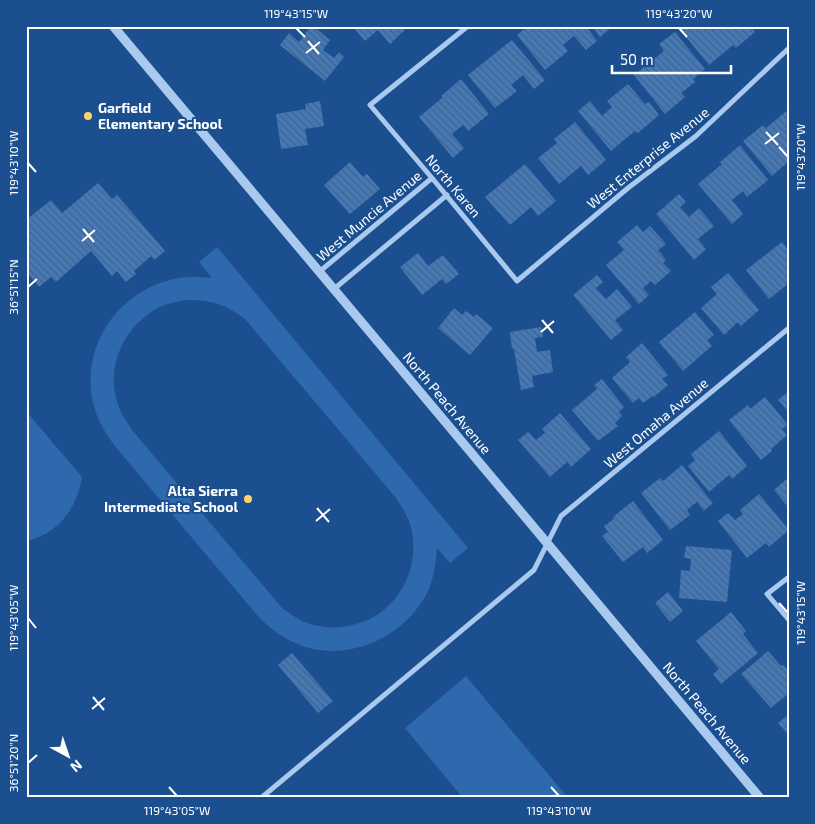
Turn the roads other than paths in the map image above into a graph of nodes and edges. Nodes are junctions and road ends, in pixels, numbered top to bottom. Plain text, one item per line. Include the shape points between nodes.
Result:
1 (113, 26) edge
2 (468, 26) edge
3 (789, 48) edge
4 (432, 178) junction
5 (447, 195) junction
6 (319, 272) junction
7 (517, 281) joint
8 (334, 289) junction
9 (789, 328) edge
10 (547, 543) junction
11 (789, 577) edge
12 (789, 620) edge
13 (261, 798) edge
14 (760, 798) edge

1 - 6 street, North Peach Avenue
2 - 4 street, North Karen via 370,105
3 - 7 street, West Enterprise Avenue via 696,136
4 - 5 street, North Karen
4 - 6 street, West Muncie Avenue
5 - 7 street, North Karen
5 - 8 street
6 - 8 street, North Peach Avenue
8 - 10 street, North Peach Avenue
9 - 10 street, West Omaha Avenue via 561,516
10 - 13 street, West Omaha Avenue via 534,570
10 - 14 street, North Peach Avenue
11 - 12 street via 767,594

